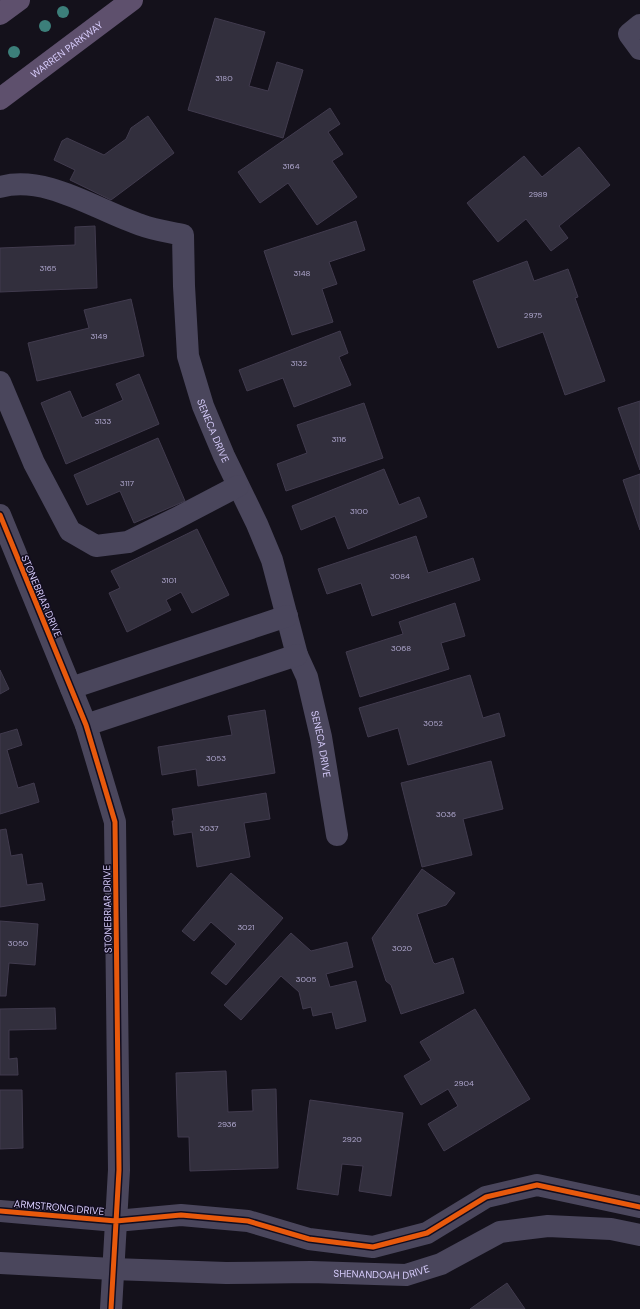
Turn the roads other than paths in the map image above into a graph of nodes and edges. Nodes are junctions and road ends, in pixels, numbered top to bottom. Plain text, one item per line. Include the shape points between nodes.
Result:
1 (19, 0) edge
2 (132, 0) edge
3 (0, 14) edge
4 (640, 25) edge
5 (640, 49) edge
6 (0, 99) edge
7 (0, 187) edge
8 (0, 382) edge
9 (238, 486) junction
10 (2, 522) edge
11 (287, 616) junction
12 (297, 655) junction
13 (71, 688) junction
14 (86, 725) junction
15 (337, 835) dead end
16 (640, 1207) edge
17 (0, 1211) edge
18 (116, 1221) junction
19 (640, 1234) edge
20 (0, 1263) edge
21 (113, 1269) junction
22 (111, 1309) edge

1 - 3 main road
2 - 6 main road, WARREN PARKWAY
4 - 5 street via 628,34
7 - 9 street, SENECA DRIVE via 10,184 40,185 96,205 141,226 183,235 188,356 203,406
8 - 9 street via 34,463 70,531 96,546 128,542
9 - 11 street, SENECA DRIVE via 272,560
10 - 13 street, STONEBRIAR DRIVE
11 - 12 street, SENECA DRIVE
11 - 13 street
12 - 14 street
12 - 15 street, SENECA DRIVE via 306,677 321,737
13 - 14 street, STONEBRIAR DRIVE
14 - 18 street, STONEBRIAR DRIVE via 115,822 119,1170
16 - 18 street via 537,1185 486,1197 426,1232 373,1247 309,1239 248,1221 181,1215
17 - 18 street, ARMSTRONG DRIVE
18 - 21 street, STONEBRIAR DRIVE
19 - 21 street, SHENANDOAH DRIVE via 611,1229 548,1226 500,1232 441,1264 406,1275
20 - 21 street
21 - 22 street, STONEBRIAR DRIVE

